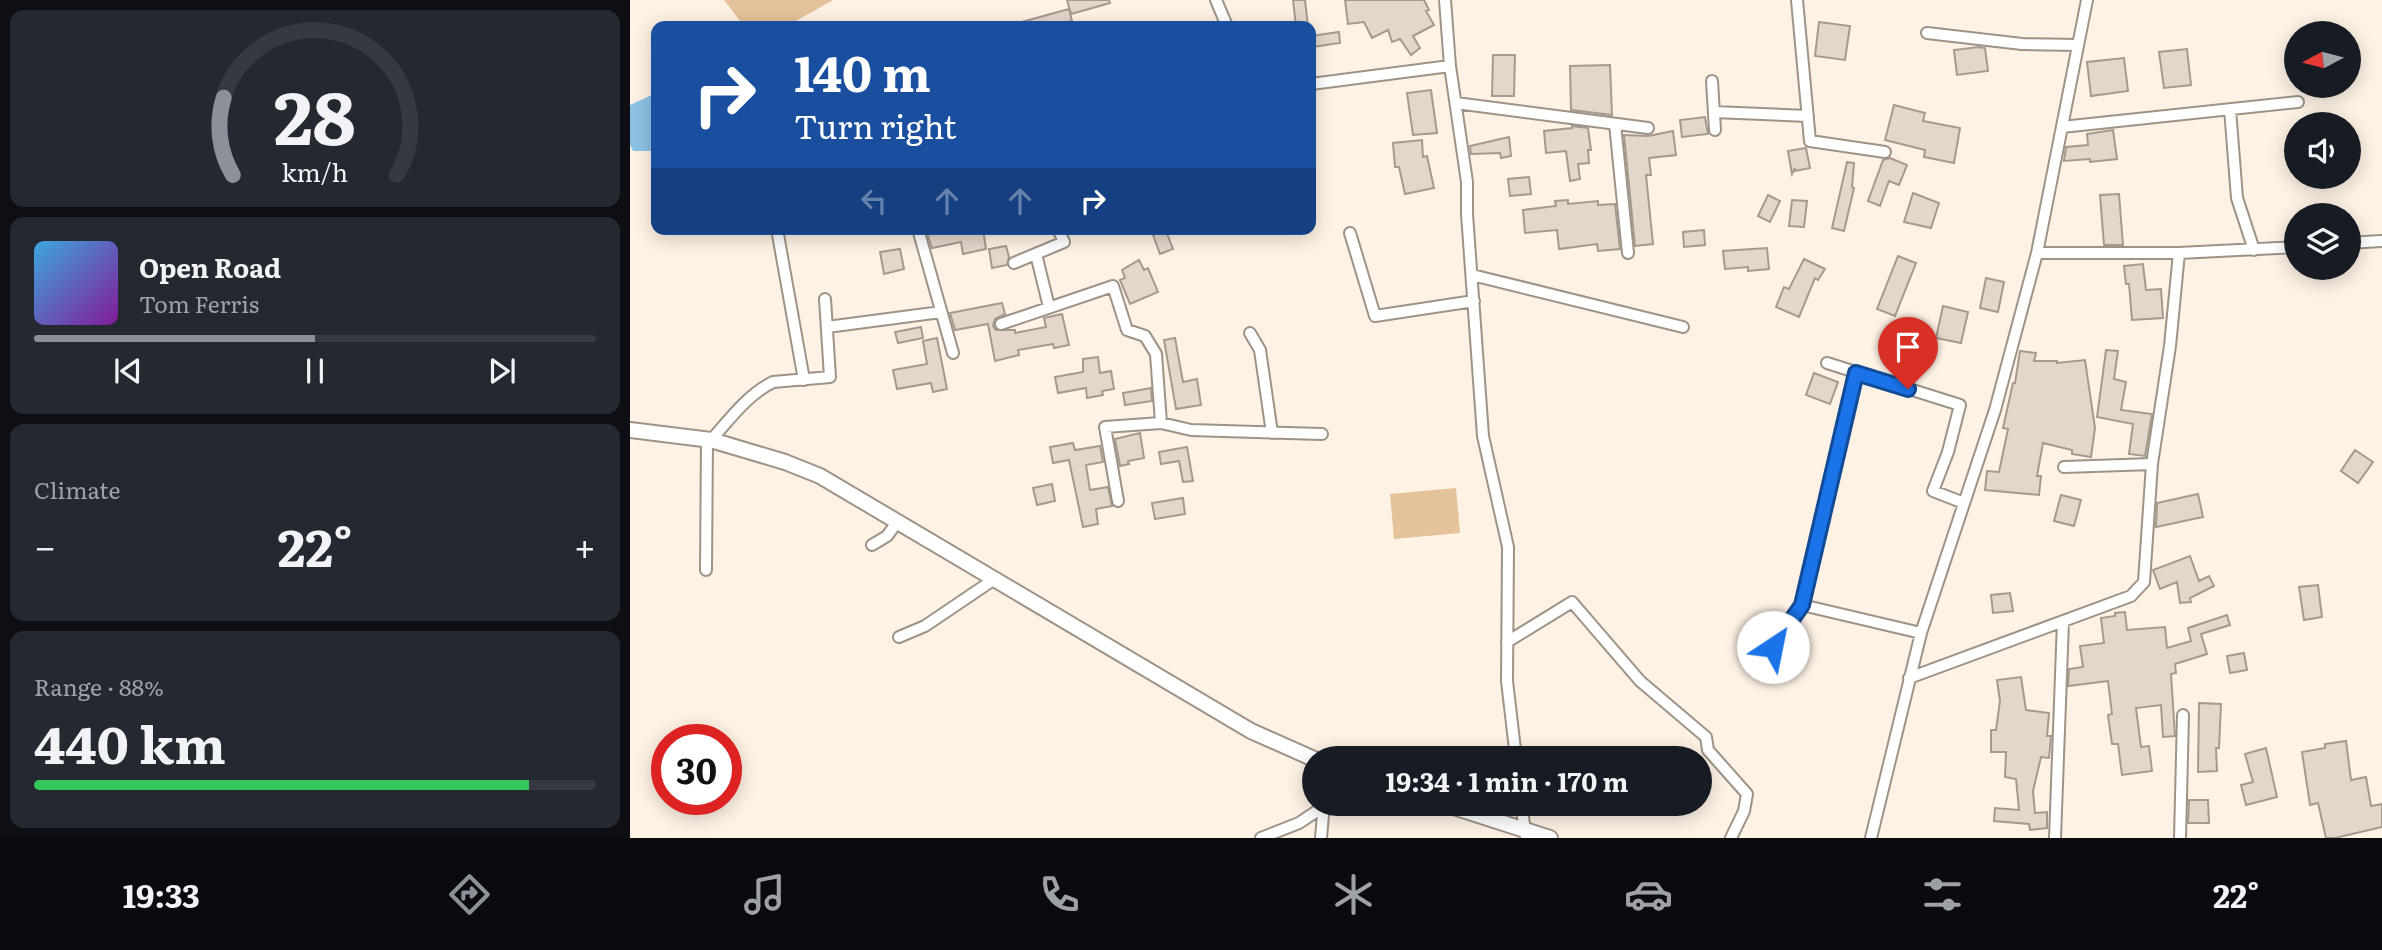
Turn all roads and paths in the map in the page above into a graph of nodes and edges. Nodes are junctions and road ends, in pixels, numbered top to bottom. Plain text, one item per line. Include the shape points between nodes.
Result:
1 (1216, 0) edge
2 (1445, 0) edge
3 (1797, 0) edge
4 (2087, 0) edge
5 (1225, 21) edge
6 (1927, 33) dead end
7 (2078, 44) junction
8 (1450, 66) junction
9 (1712, 81) dead end
10 (1316, 82) edge
11 (2298, 102) dead end
12 (1456, 103) junction
13 (2230, 109) junction
14 (1714, 112) junction
15 (1808, 116) junction
16 (1615, 124) junction
17 (2062, 127) junction
18 (1648, 128) dead end
19 (1715, 130) dead end
20 (1885, 152) dead end
21 (1350, 233) dead end
22 (778, 235) edge
23 (920, 235) edge
24 (1061, 235) edge
25 (2381, 241) edge
26 (2361, 242) edge
27 (2284, 248) edge
28 (2254, 250) junction
29 (1628, 253) dead end
30 (2037, 253) junction
31 (2179, 253) junction
32 (1036, 254) junction
33 (1014, 263) dead end
34 (1472, 275) junction
35 (825, 299) dead end
36 (1474, 301) junction
37 (1049, 307) junction
38 (941, 312) junction
39 (1001, 324) dead end
40 (827, 327) junction
41 (1683, 327) dead end
42 (1250, 333) dead end
43 (953, 353) dead end
44 (1827, 363) dead end
45 (1856, 373) junction
46 (804, 380) junction
47 (1161, 423) junction
48 (630, 430) edge
49 (1272, 433) junction
50 (1322, 434) dead end
51 (709, 440) junction
52 (2152, 464) junction
53 (2064, 467) dead end
54 (1118, 501) dead end
55 (1964, 503) junction
56 (898, 521) junction
57 (872, 545) dead end
58 (706, 570) dead end
59 (996, 578) junction
60 (1802, 605) junction
61 (2063, 621) junction
62 (1921, 633) junction
63 (899, 637) dead end
64 (1507, 642) junction
65 (1759, 668) dead end
66 (1909, 678) junction
67 (2183, 715) dead end
68 (1515, 746) edge
69 (1302, 754) edge
70 (1308, 816) edge
71 (1323, 816) edge
72 (1475, 816) edge
73 (1523, 816) edge
74 (1525, 835) edge
75 (1261, 838) edge
76 (1321, 838) edge
77 (1550, 838) edge
78 (1731, 838) edge
79 (1871, 838) edge
80 (2055, 838) edge
81 (2179, 838) edge

1 - 5 street
2 - 8 street
3 - 15 street
4 - 7 street
6 - 7 street via 2022,44
7 - 17 street
8 - 10 street
8 - 12 street
9 - 14 street
11 - 13 street
12 - 16 street
12 - 34 street via 1467,182
13 - 17 street
13 - 28 street via 2237,198
14 - 15 street
14 - 19 street
15 - 20 street via 1810,141
16 - 18 street
16 - 29 street
17 - 30 street
21 - 36 street via 1375,316
22 - 46 street
23 - 38 street
24 - 32 street via 1064,242
25 - 26 street
27 - 28 street
28 - 31 street
30 - 31 street
30 - 55 street via 1995,410
31 - 52 street
32 - 33 street
32 - 37 street
34 - 36 street
34 - 41 street
35 - 40 street
36 - 64 street via 1483,436 1507,547
37 - 39 street
37 - 47 street via 1113,286 1127,330 1144,336 1156,354
38 - 40 street
38 - 43 street
40 - 46 street via 830,377
42 - 49 street via 1260,350
44 - 45 street
45 - 55 street via 1960,405 1933,491
45 - 60 street
46 - 51 street via 773,382 759,390
47 - 49 street via 1191,430
47 - 54 street via 1105,427
48 - 51 street
49 - 50 street
51 - 56 street via 820,476
51 - 58 street
52 - 53 street
52 - 61 street via 2144,582 2131,596
55 - 62 street
56 - 57 street via 887,537
56 - 59 street
59 - 63 street via 925,626
59 - 69 street via 1251,731
60 - 62 street
60 - 65 street
61 - 66 street
61 - 80 street
62 - 66 street
64 - 68 street
64 - 78 street via 1572,602 1640,681 1706,737 1708,750 1747,794 1745,811
66 - 79 street
67 - 81 street
70 - 75 street
71 - 76 street
72 - 74 street
73 - 74 street
74 - 77 street

